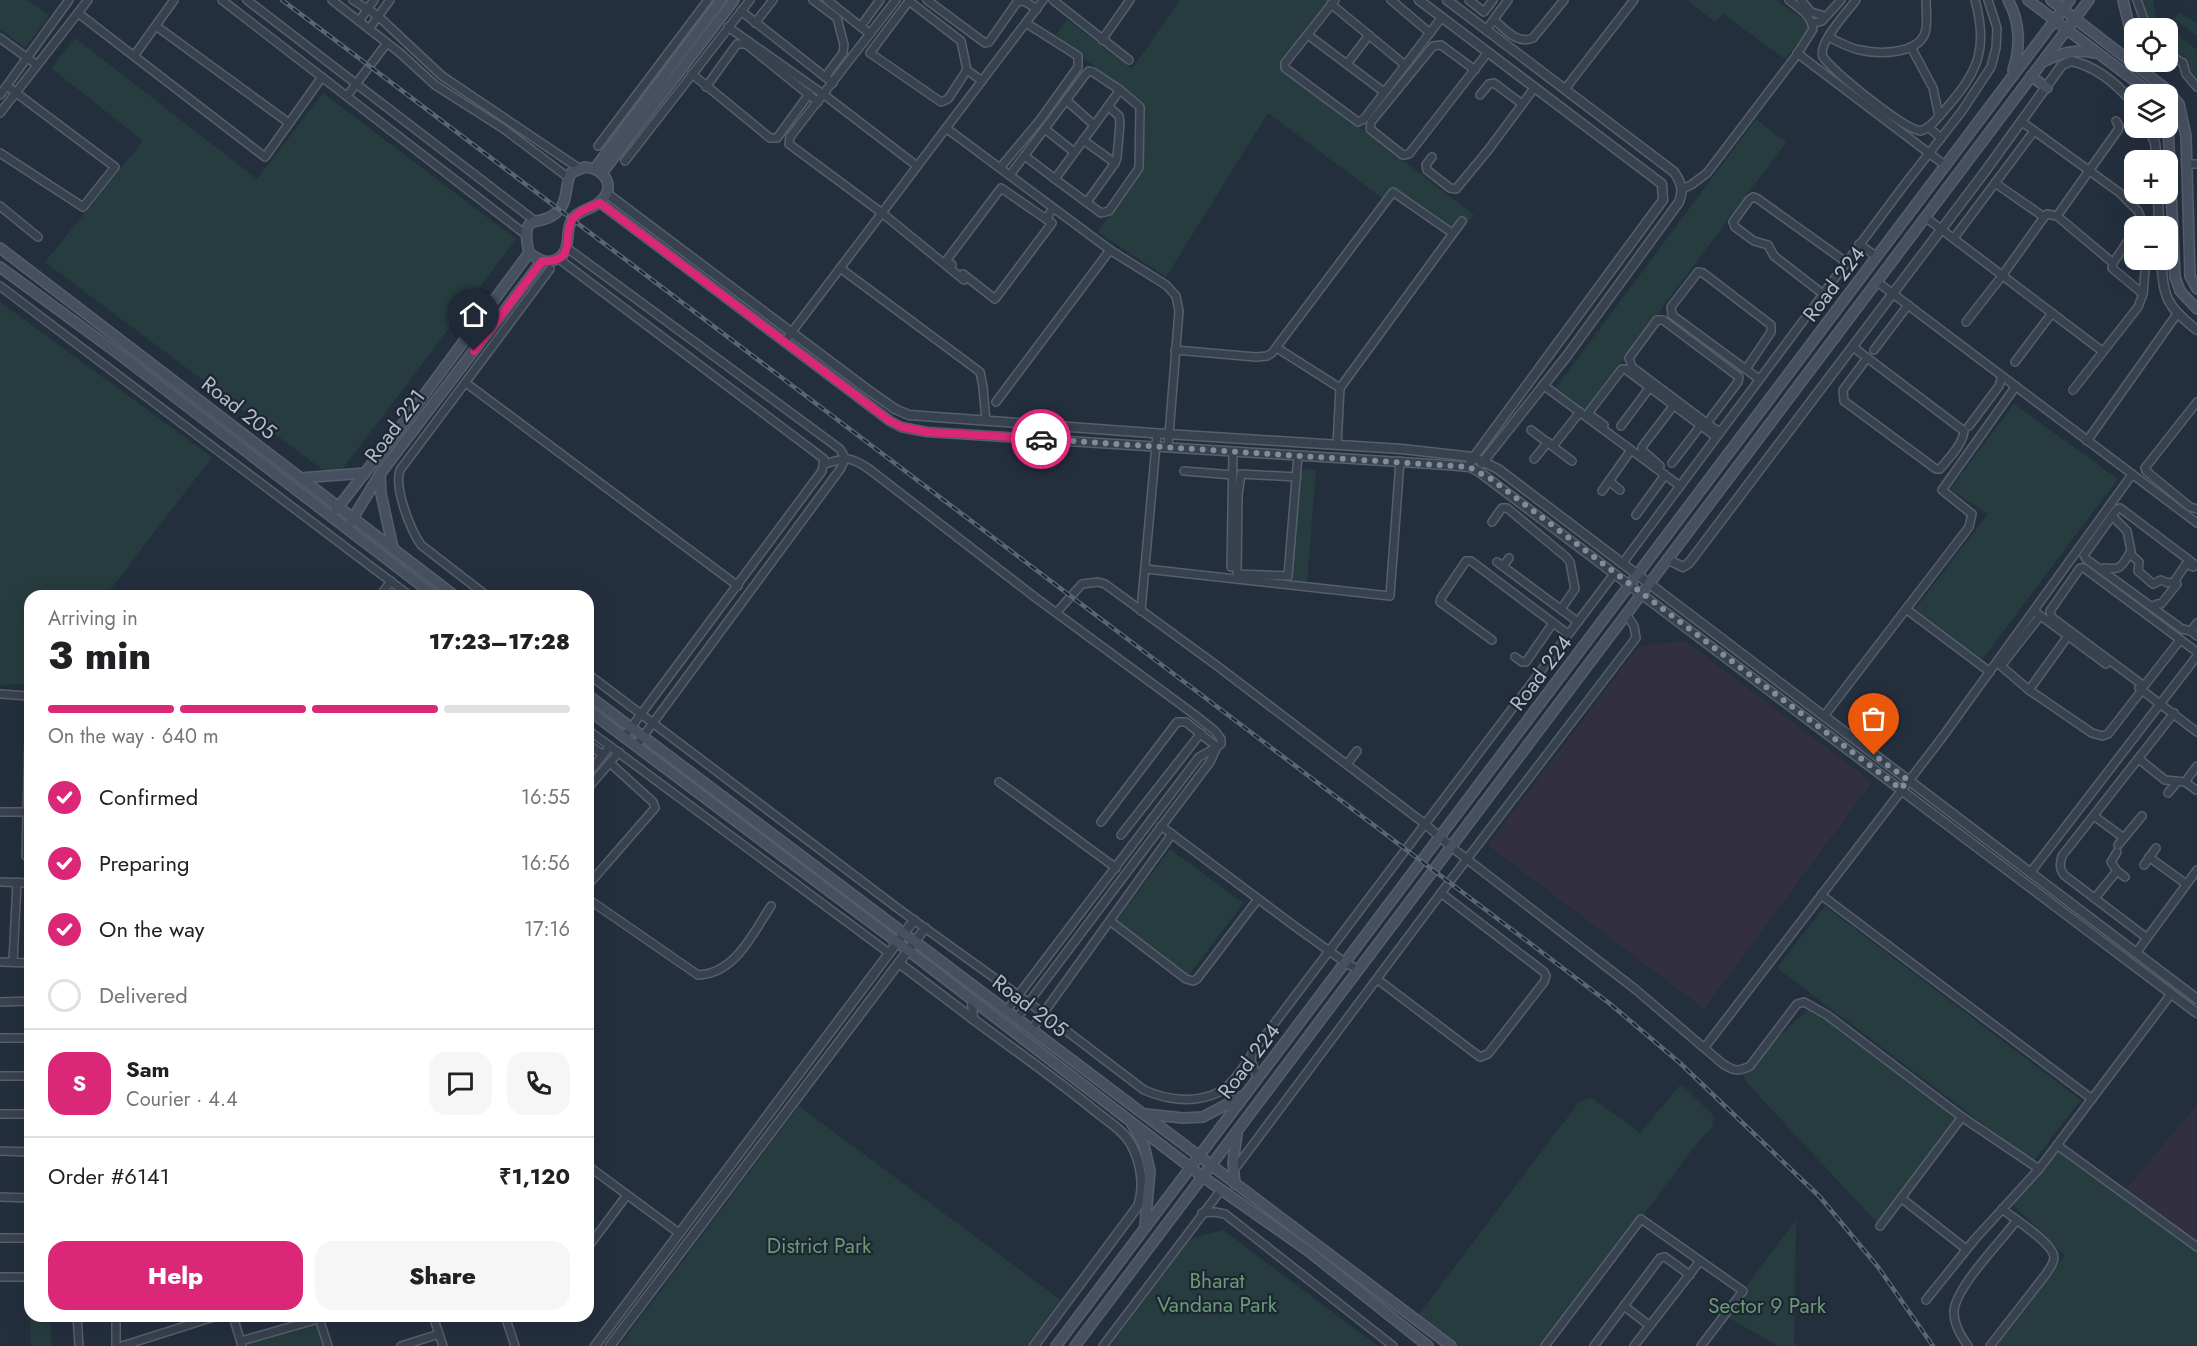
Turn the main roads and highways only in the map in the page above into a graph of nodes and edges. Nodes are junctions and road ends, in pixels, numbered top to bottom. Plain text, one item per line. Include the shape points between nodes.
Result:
1 (721, 0) edge
2 (734, 0) edge
3 (2008, 0) edge
4 (2028, 0) edge
5 (2051, 0) edge
6 (2070, 0) edge
7 (2089, 0) edge
8 (2123, 0) edge
9 (2063, 9) junction
10 (2075, 17) junction
11 (2127, 18) edge
12 (2054, 20) junction
13 (2066, 29) junction
14 (2124, 53) edge
15 (2098, 54) junction
16 (2040, 63) junction
17 (2148, 72) edge
18 (2031, 76) junction
19 (2009, 81) junction
20 (2138, 84) edge
21 (2047, 88) road end
22 (2168, 138) edge
23 (2192, 164) edge
24 (599, 170) junction
25 (2170, 216) edge
26 (0, 248) edge
27 (529, 253) junction
28 (542, 261) junction
29 (0, 267) edge
30 (2174, 270) edge
31 (2197, 289) edge
32 (2197, 309) edge
33 (365, 473) junction
34 (380, 474) junction
35 (301, 478) junction
36 (338, 507) junction
37 (331, 517) junction
38 (352, 519) junction
39 (346, 529) junction
40 (393, 548) junction
41 (427, 590) edge
42 (448, 590) edge
43 (594, 700) edge
44 (594, 714) edge
45 (1248, 1093) junction
46 (1143, 1114) junction
47 (1129, 1119) junction
48 (1237, 1132) junction
49 (1199, 1158) junction
50 (1191, 1167) junction
51 (1211, 1167) junction
52 (1203, 1177) junction
53 (1235, 1184) junction
54 (1145, 1228) junction
55 (1056, 1346) edge
56 (1076, 1346) edge
57 (1428, 1346) edge
58 (1451, 1346) edge

1 - 24 main road
2 - 24 main road
3 - 19 main road via 2018,31 2017,58
4 - 12 main road
5 - 9 main road
6 - 9 main road, Road 224
7 - 10 main road, Road 224
8 - 11 main road
9 - 10 main road
9 - 12 main road, Road 224
10 - 13 main road, Road 224
10 - 14 main road
12 - 13 main road
12 - 19 main road, Road 224
13 - 15 main road
13 - 16 main road, Road 224
15 - 16 main road via 2075,51
15 - 20 main road
16 - 18 main road, Road 224
17 - 23 main road via 2179,104
18 - 21 main road
18 - 48 main road, Road 224
19 - 45 main road, Road 224
22 - 25 main road
23 - 31 main road via 2190,276
24 - 27 main road via 580,169 571,173 561,208 526,229
24 - 28 main road via 608,182 600,203 574,216 567,248 559,259
26 - 35 main road, Road 205
27 - 28 main road
27 - 33 main road, Road 221
28 - 34 main road, Road 221
29 - 37 main road, Road 205
30 - 32 main road via 2180,291
33 - 35 main road
33 - 36 main road, Road 221
34 - 38 main road, Road 221
34 - 40 main road
35 - 36 main road, Road 205
36 - 37 main road, Road 221
36 - 38 main road, Road 205
37 - 39 main road, Road 205
38 - 39 main road, Road 221
38 - 40 main road, Road 205
39 - 41 main road, Road 205
40 - 42 main road, Road 205
43 - 46 main road, Road 205
44 - 47 main road, Road 205
45 - 46 main road via 1203,1117
45 - 49 main road, Road 224
46 - 49 main road, Road 205
47 - 50 main road, Road 205
47 - 54 main road via 1144,1145 1150,1171
48 - 51 main road, Road 224
48 - 53 main road
49 - 50 main road, Road 224
49 - 51 main road, Road 205
50 - 52 main road, Road 205
50 - 54 main road, Road 224
51 - 52 main road, Road 224
51 - 53 main road, Road 205
52 - 56 main road, Road 224
52 - 57 main road, Road 205 via 1307,1250
53 - 58 main road, Road 205
54 - 55 main road, Road 224

